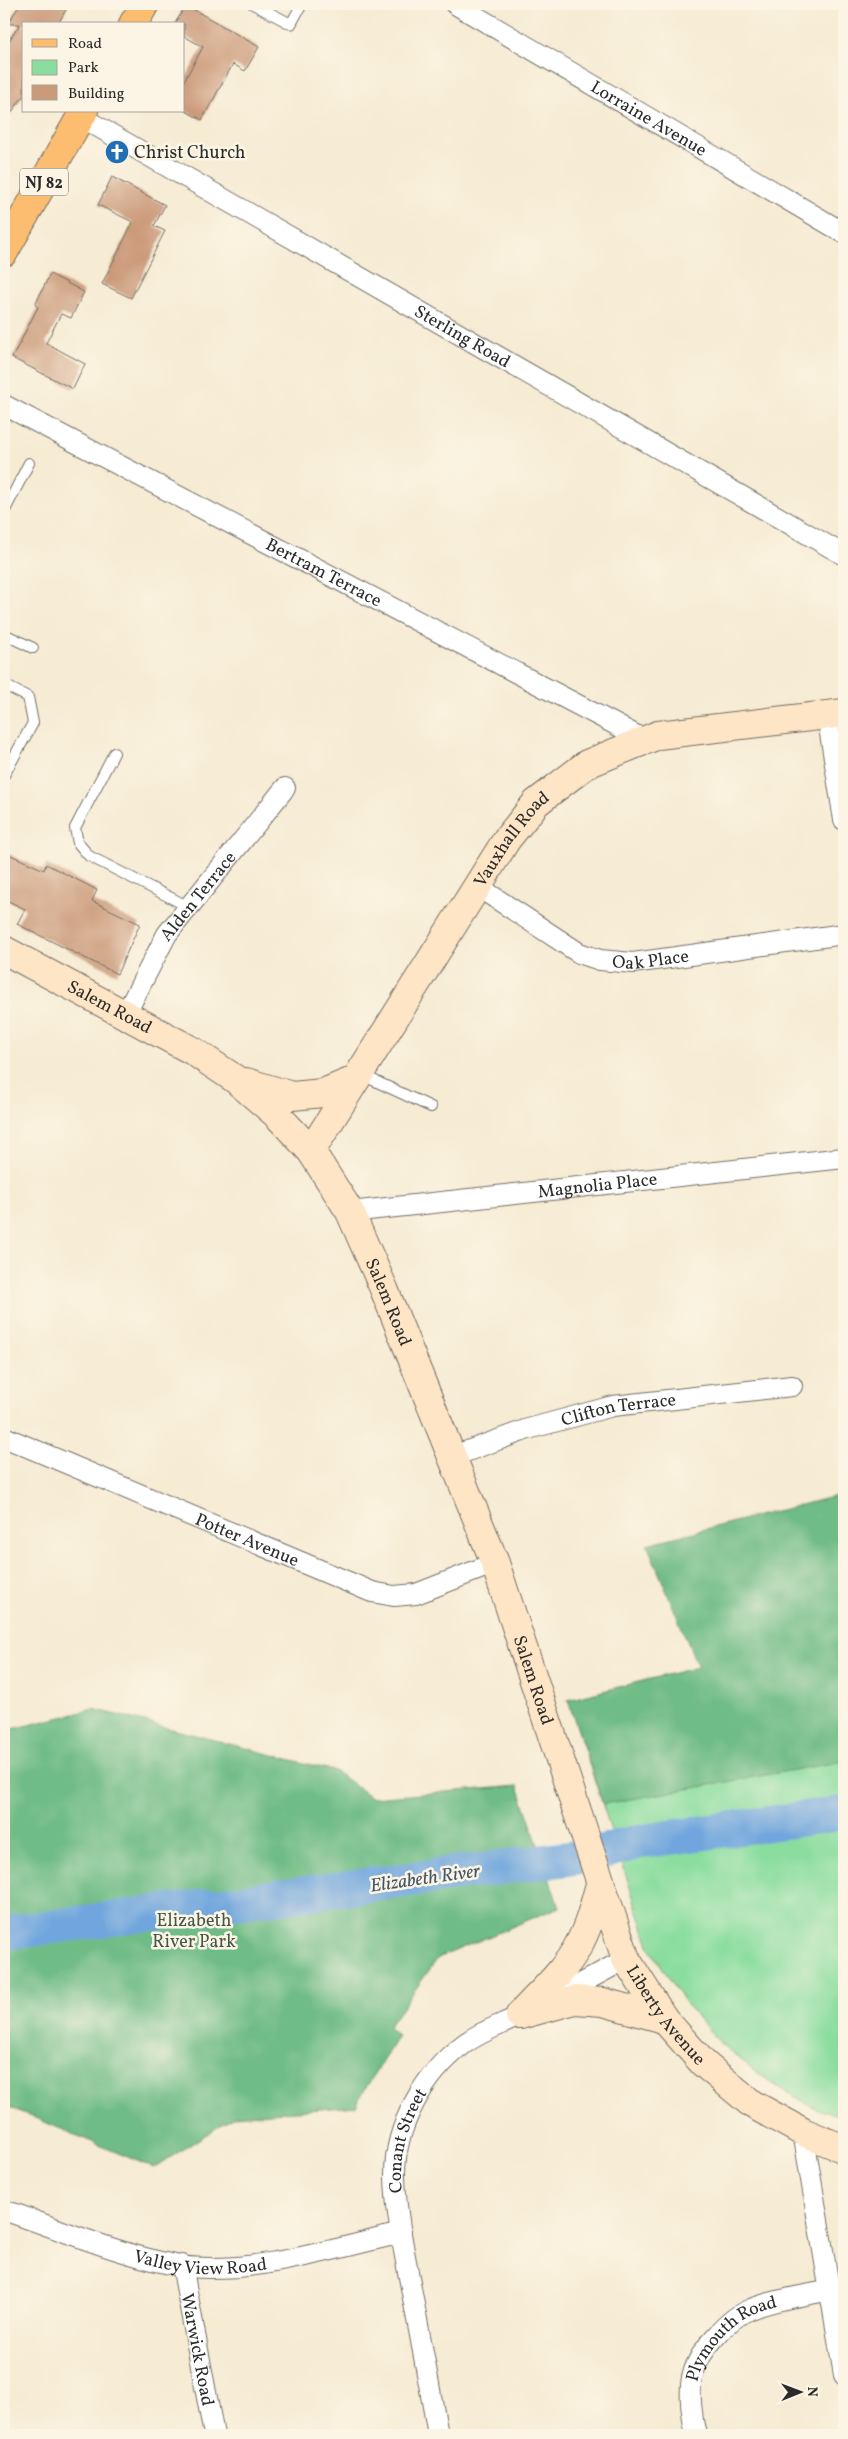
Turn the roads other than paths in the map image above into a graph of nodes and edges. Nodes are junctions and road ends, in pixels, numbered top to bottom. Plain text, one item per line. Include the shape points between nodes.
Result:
1 (145, 4) edge
2 (253, 4) edge
3 (302, 4) edge
4 (455, 4) edge
5 (134, 22) edge
6 (83, 114) edge
7 (844, 233) edge
8 (7, 240) edge
9 (4, 404) edge
10 (29, 462) dead end
11 (4, 512) edge
12 (844, 555) edge
13 (4, 634) edge
14 (34, 648) dead end
15 (4, 684) edge
16 (836, 714) edge
17 (645, 740) junction
18 (114, 753) dead end
19 (4, 775) edge
20 (285, 788) dead end
21 (844, 820) edge
22 (477, 886) junction
23 (189, 907) junction
24 (844, 934) edge
25 (4, 950) edge
26 (125, 1015) junction
27 (357, 1077) junction
28 (235, 1079) junction
29 (431, 1107) dead end
30 (311, 1151) junction
31 (844, 1158) edge
32 (350, 1212) junction
33 (792, 1386) dead end
34 (4, 1437) edge
35 (451, 1457) junction
36 (495, 1563) junction
37 (576, 1808) joint
38 (600, 1884) junction
39 (626, 1959) junction
40 (520, 2015) junction
41 (664, 2020) junction
42 (803, 2132) junction
43 (844, 2149) edge
44 (4, 2210) edge
45 (401, 2233) junction
46 (182, 2265) junction
47 (830, 2290) junction
48 (844, 2375) edge
49 (214, 2435) edge
50 (438, 2435) edge
51 (696, 2435) edge

1 - 5 main road
2 - 3 lane via 291,24
4 - 7 street, Lorraine Avenue
6 - 8 main road, NJ 82
6 - 12 street, Sterling Road
9 - 17 street, Bertram Terrace
10 - 11 lane
13 - 14 lane
15 - 19 lane via 28,697 34,722
16 - 17 street, Vauxhall Road via 658,735
16 - 21 street
17 - 22 street, Vauxhall Road via 587,764 536,803 507,839
18 - 23 lane via 75,828 78,843 88,856
20 - 23 street, Alden Terrace
22 - 24 street, Oak Place via 579,953 600,960 632,962
22 - 27 street, Vauxhall Road
23 - 26 street, Alden Terrace via 167,934
25 - 26 street, Salem Road
26 - 28 street, Salem Road via 193,1051
27 - 28 street via 323,1092 292,1096
27 - 29 lane
27 - 30 street, Vauxhall Road
28 - 30 street, Salem Road via 276,1114
30 - 32 street, Salem Road
31 - 32 street, Magnolia Place
32 - 35 street, Salem Road
33 - 35 street, Clifton Terrace via 613,1406 528,1429
34 - 36 street, Potter Avenue via 372,1592 394,1596 416,1594
35 - 36 street, Salem Road
36 - 37 street, Salem Road
37 - 38 street, Liberty Avenue
38 - 39 street, Liberty Avenue
38 - 40 street via 578,1948 564,1968
39 - 40 street, Conant Street
39 - 41 street, Liberty Avenue
40 - 41 street via 575,2000 603,2002
40 - 45 street, Conant Street via 464,2044 436,2070 412,2106 403,2130 395,2176
41 - 42 street, Liberty Avenue via 703,2063 745,2098
42 - 43 street, Liberty Avenue
42 - 47 street
44 - 46 street, Valley View Road via 141,2256
45 - 46 street, Valley View Road via 278,2262 207,2267
45 - 50 street, Conant Street
46 - 49 street, Warwick Road
47 - 48 street
47 - 51 street, Plymouth Road via 750,2309 723,2328 704,2352 693,2374 692,2416

